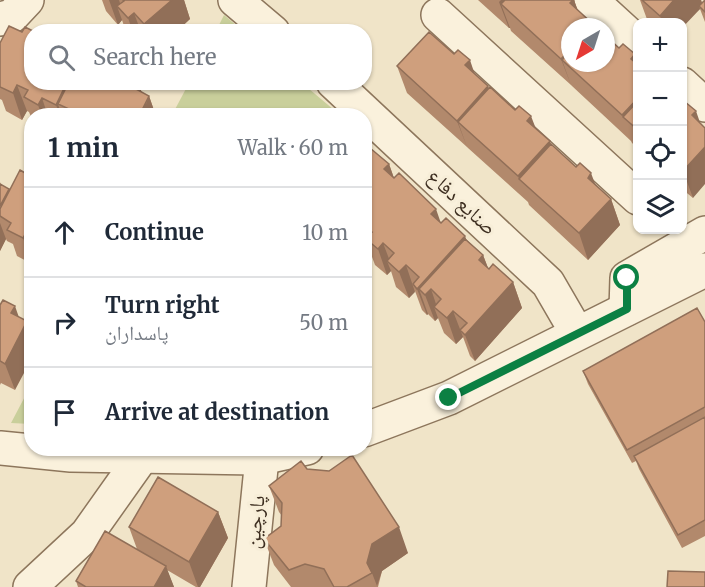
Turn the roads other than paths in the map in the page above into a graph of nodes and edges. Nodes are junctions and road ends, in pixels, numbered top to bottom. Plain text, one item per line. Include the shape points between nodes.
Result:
1 (27, 0) edge
2 (235, 0) edge
3 (591, 0) edge
4 (438, 15) dead end
5 (0, 19) edge
6 (264, 24) edge
7 (633, 38) edge
8 (687, 89) edge
9 (342, 90) edge
10 (705, 105) edge
11 (361, 108) edge
12 (372, 118) edge
13 (633, 193) edge
14 (688, 235) edge
15 (705, 270) edge
16 (627, 309) junction
17 (577, 333) junction
18 (372, 427) edge
19 (0, 448) edge
20 (24, 450) edge
21 (142, 456) edge
22 (183, 456) edge
23 (271, 456) edge
24 (262, 458) junction
25 (30, 587) edge
26 (249, 587) edge

1 - 5 street via 12,16
2 - 6 street
3 - 7 street
4 - 13 street
8 - 10 street
9 - 11 street, صنایع دفاع
12 - 17 street, صنایع دفاع via 548,283
14 - 16 street via 627,278
15 - 16 street
16 - 17 street
17 - 18 street via 449,398
19 - 20 street
21 - 25 street via 87,534
22 - 24 street
23 - 24 street
24 - 26 street, پارچین

